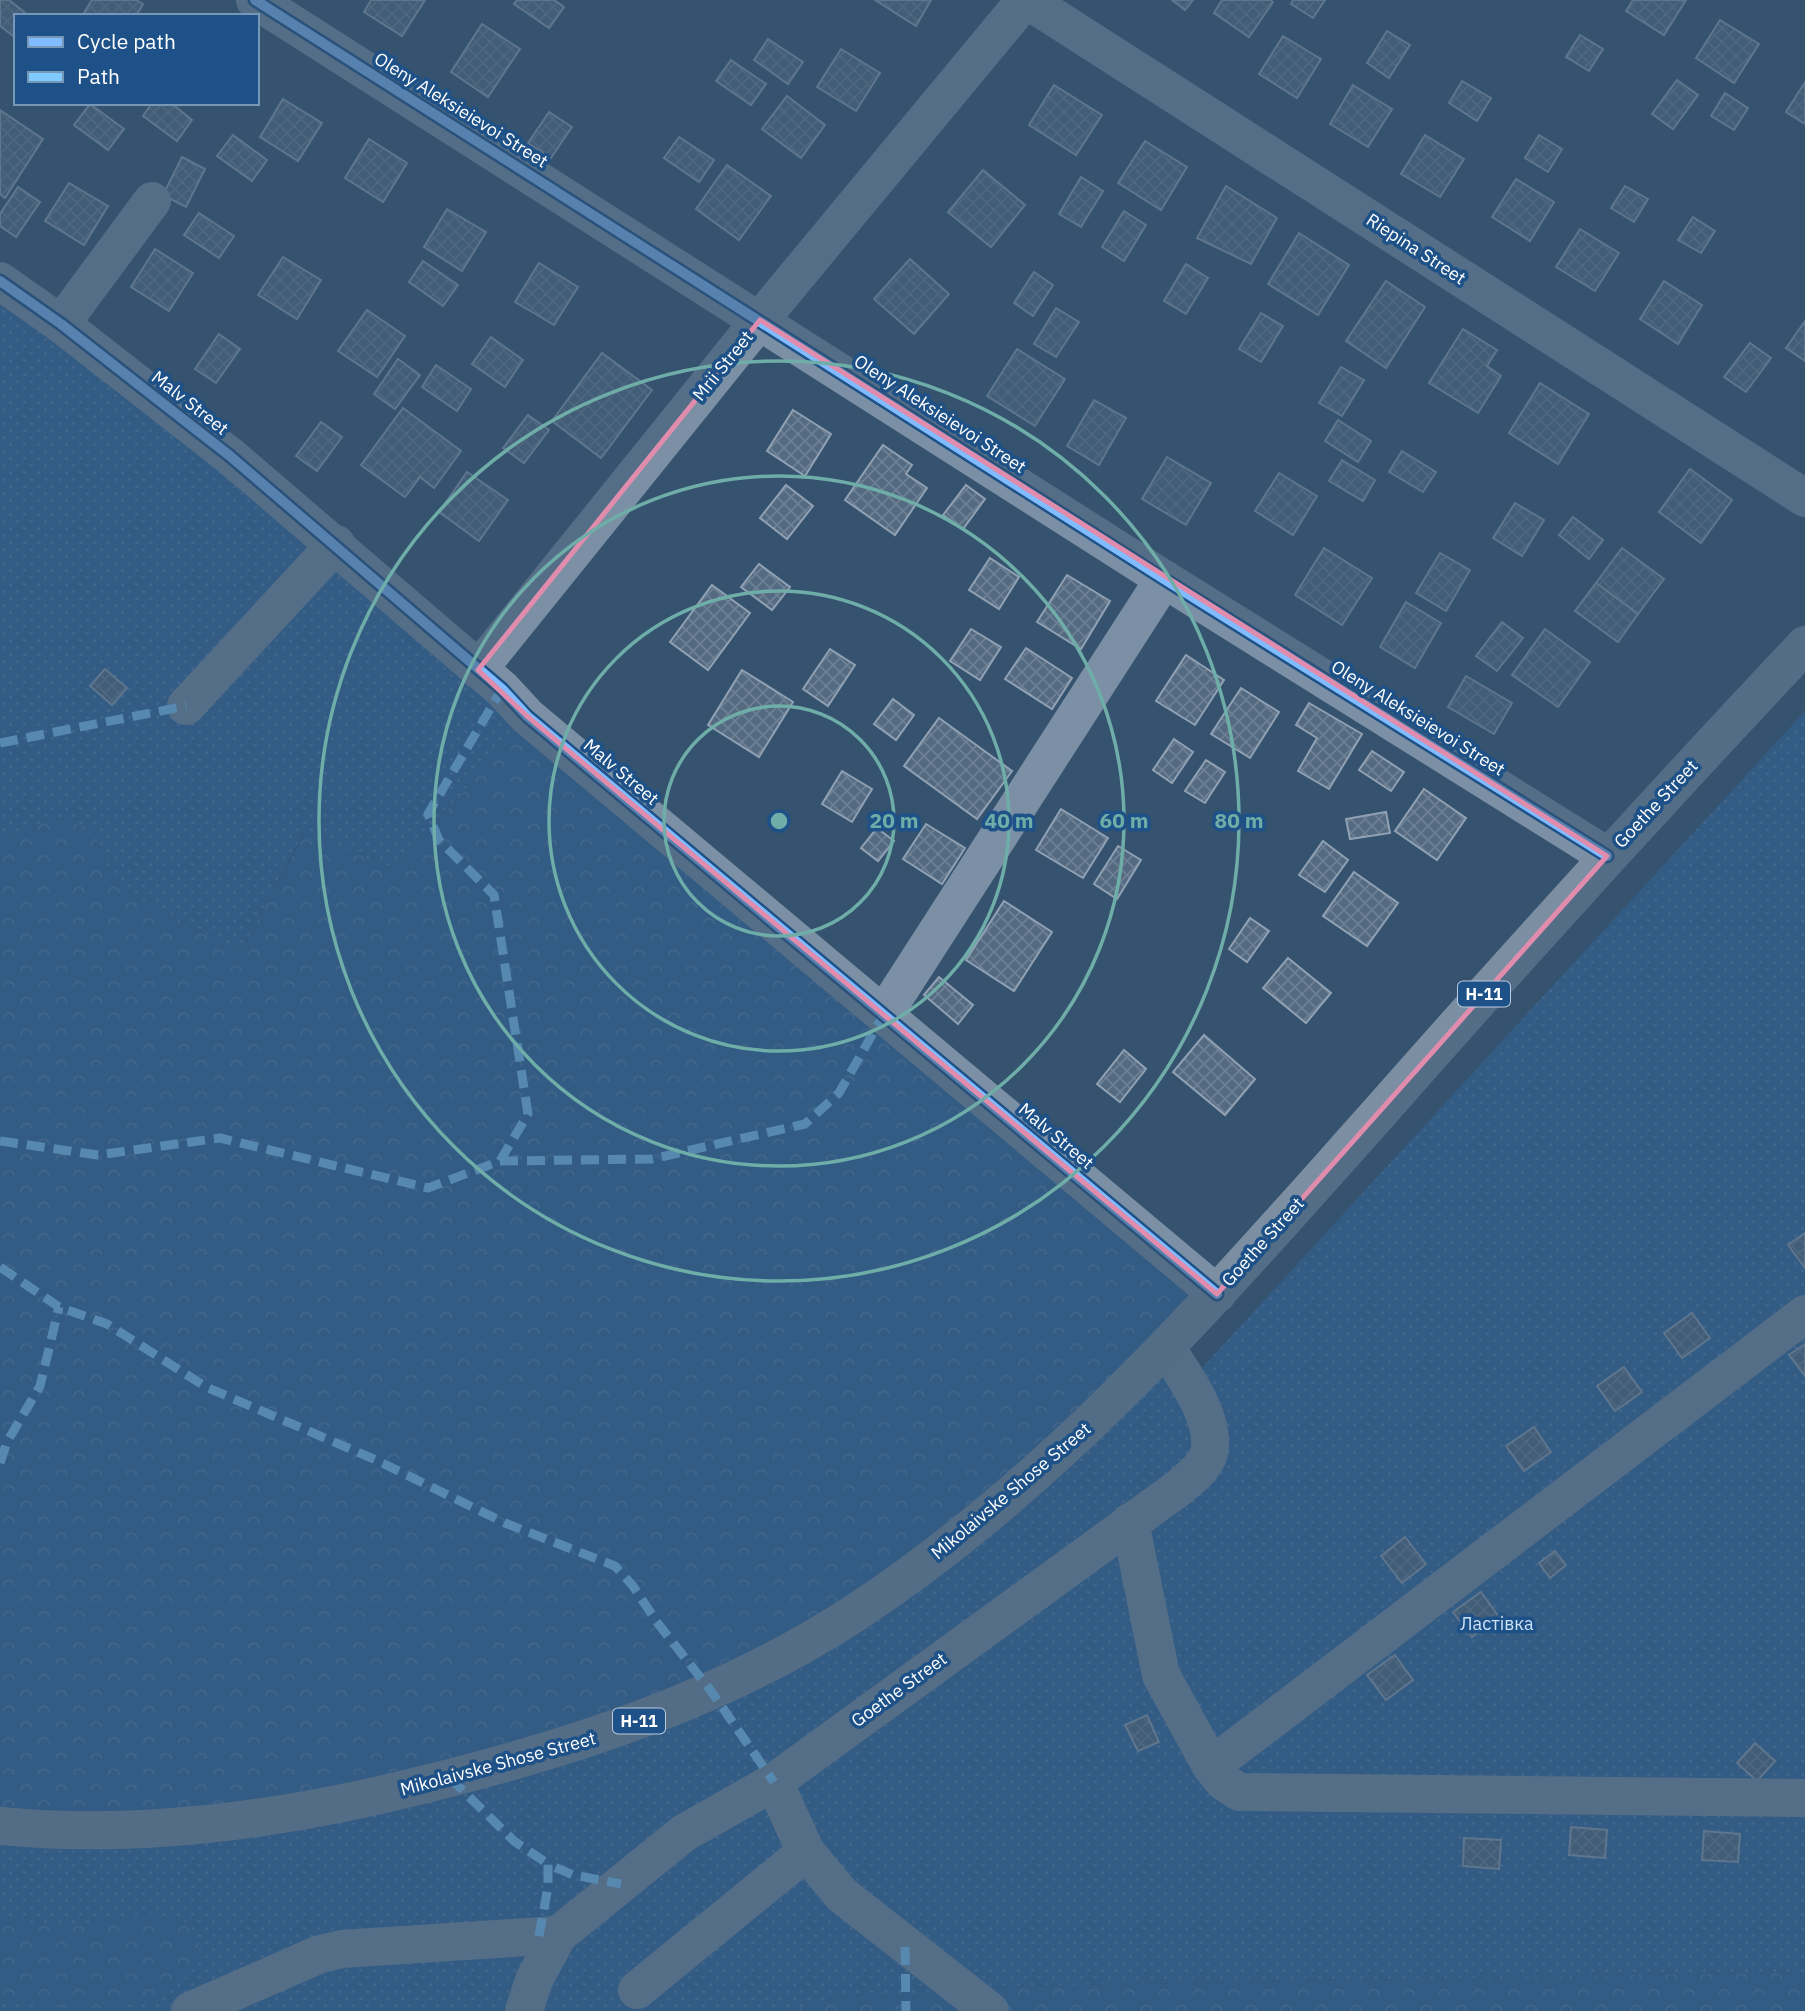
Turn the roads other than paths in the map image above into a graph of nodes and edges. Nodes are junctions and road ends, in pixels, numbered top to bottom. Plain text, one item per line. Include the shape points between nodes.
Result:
1 (255, 0) edge
2 (1026, 0) edge
3 (152, 201) dead end
4 (0, 281) edge
5 (760, 320) junction
6 (61, 324) junction
7 (1805, 498) edge
8 (336, 544) junction
9 (1164, 579) junction
10 (1805, 645) edge
11 (478, 670) junction
12 (186, 706) dead end
13 (1607, 856) junction
14 (884, 1014) junction
15 (1217, 1294) junction
16 (1805, 1314) edge
17 (1166, 1347) junction
18 (1130, 1522) junction
19 (1211, 1766) junction
20 (774, 1782) junction
21 (1805, 1798) edge
22 (0, 1826) edge
23 (806, 1852) junction
24 (558, 1935) junction
25 (637, 1990) dead end
26 (190, 2011) edge
27 (524, 2011) edge
28 (990, 2011) edge

1 - 5 street, Oleny Aleksieievoi Street
2 - 5 street, Mrii Street
2 - 7 street, Riepina Street
3 - 6 street
4 - 6 street, Malv Street
5 - 9 street, Oleny Aleksieievoi Street
5 - 11 street, Mrii Street
6 - 8 street, Malv Street
8 - 11 street, Malv Street
8 - 12 street
9 - 13 street, Oleny Aleksieievoi Street
9 - 14 street
10 - 13 main road, Goethe Street / Н-11
11 - 14 street, Malv Street
13 - 15 main road, Goethe Street / Н-11
14 - 15 street, Malv Street
15 - 17 main road, Goethe Street / Н-11
16 - 19 street
17 - 18 street, Goethe Street via 1197,1399 1210,1448 1202,1466 1188,1480
17 - 22 main road, Mikolaivske Shose Street / Н-11 via 1086,1430 956,1541 853,1614 711,1691 608,1733 380,1796 257,1819 150,1830
18 - 19 street via 1161,1675
18 - 20 street, Goethe Street
19 - 21 street via 1239,1791
20 - 23 street
20 - 24 street, Goethe Street via 684,1833
23 - 25 street
23 - 28 street via 842,1895
24 - 26 street via 342,1949 320,1954
24 - 27 street, Goethe Street via 534,1980

